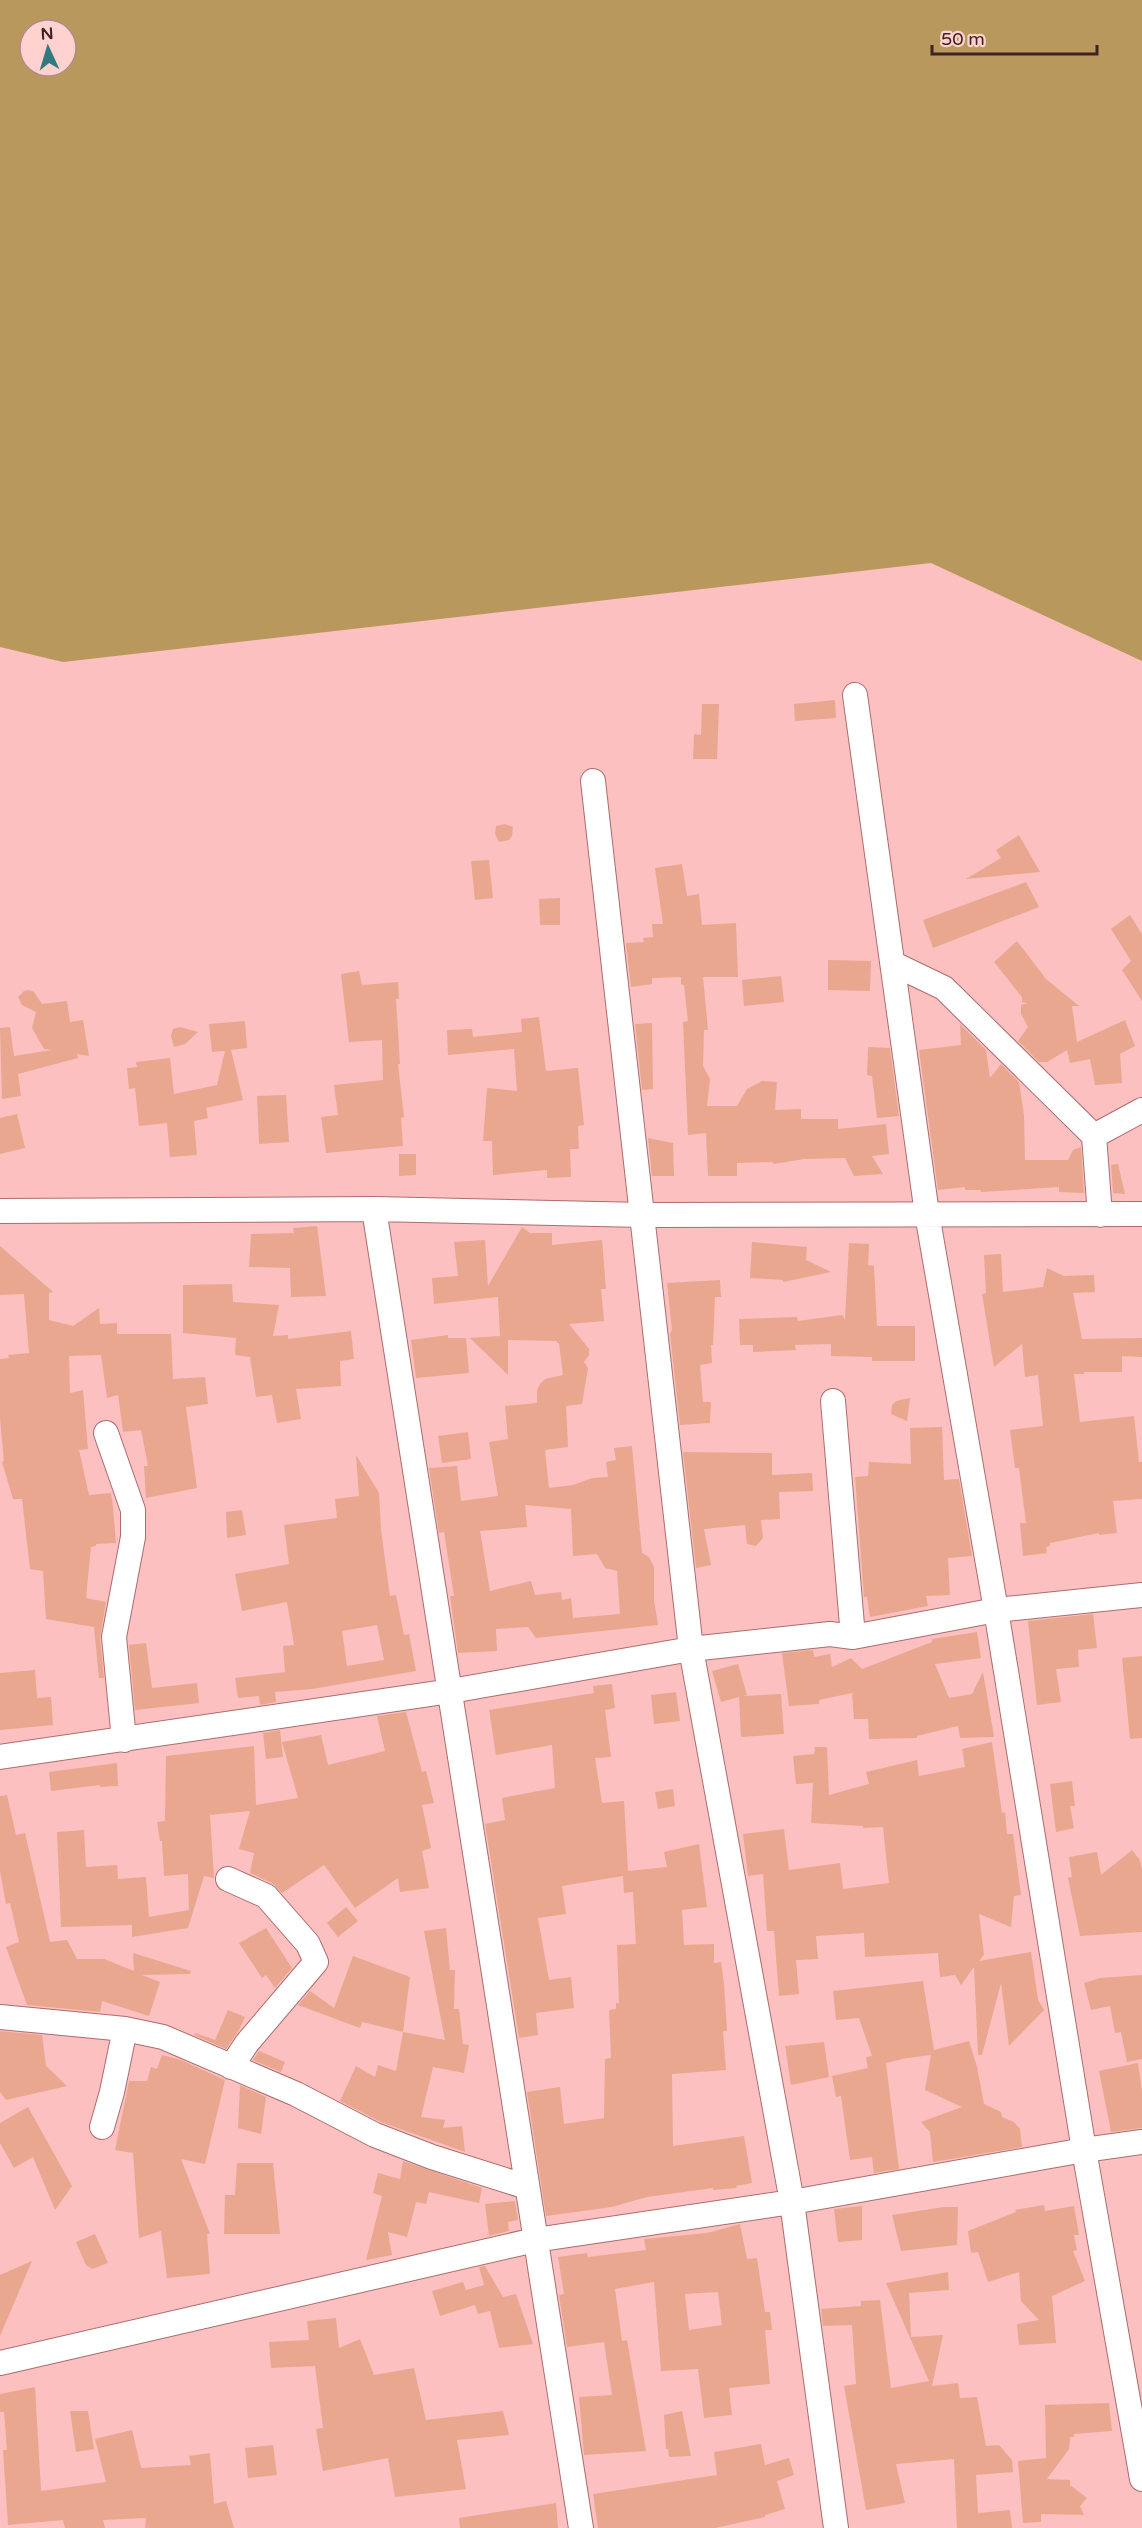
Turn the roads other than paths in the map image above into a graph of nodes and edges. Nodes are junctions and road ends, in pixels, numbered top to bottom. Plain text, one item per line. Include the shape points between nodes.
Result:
1 (855, 695) dead end
2 (593, 781) dead end
3 (894, 964) junction
4 (1142, 1110) edge
5 (1094, 1136) junction
6 (374, 1209) junction
7 (0, 1211) edge
8 (927, 1214) junction
9 (1142, 1214) edge
10 (643, 1215) junction
11 (1100, 1215) junction
12 (833, 1401) dead end
13 (106, 1433) dead end
14 (1142, 1595) edge
15 (996, 1610) junction
16 (853, 1637) junction
17 (691, 1649) junction
18 (451, 1691) junction
19 (124, 1740) junction
20 (0, 1757) edge
21 (228, 1879) dead end
22 (0, 2017) edge
23 (125, 2029) junction
24 (231, 2067) junction
25 (102, 2127) dead end
26 (1142, 2142) edge
27 (1084, 2150) junction
28 (527, 2187) junction
29 (792, 2202) junction
30 (535, 2240) junction
31 (0, 2363) edge
32 (1142, 2480) edge
33 (581, 2528) edge
34 (836, 2528) edge

1 - 3 street
2 - 10 street
3 - 5 street via 944,988
3 - 8 street
4 - 5 street
5 - 11 street
6 - 7 street
6 - 10 street
6 - 18 street
8 - 10 street
8 - 11 street
8 - 15 street
9 - 11 street
10 - 17 street
12 - 16 street
13 - 19 street via 133,1510 133,1537 114,1637
14 - 15 street
15 - 16 street
15 - 27 street
16 - 17 street via 830,1634
17 - 18 street
17 - 29 street
18 - 19 street
18 - 28 street
19 - 20 street
21 - 24 street via 266,1896 308,1944 316,1962
22 - 23 street
23 - 24 street via 163,2037
23 - 25 street
24 - 28 street via 296,2094 375,2135
26 - 27 street
27 - 29 street
27 - 32 street
28 - 30 street
29 - 30 street
29 - 34 street
30 - 31 street
30 - 33 street

